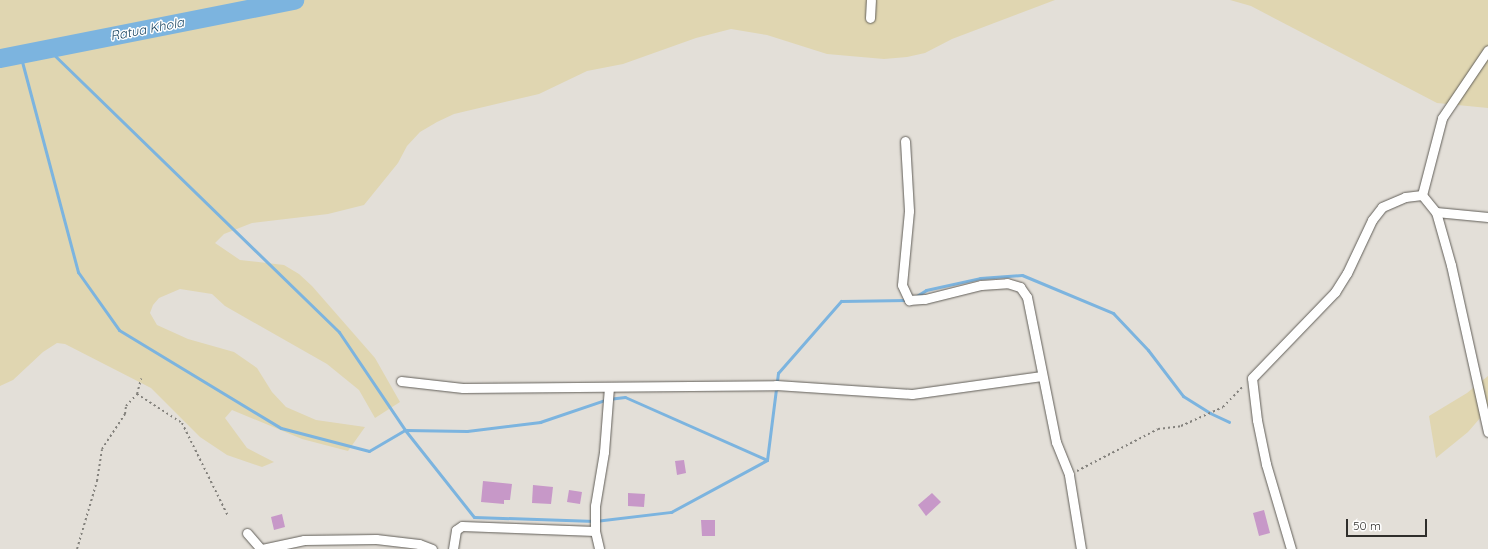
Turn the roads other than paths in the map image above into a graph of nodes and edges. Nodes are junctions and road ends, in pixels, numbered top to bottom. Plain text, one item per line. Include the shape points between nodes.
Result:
1 (871, 0) edge
2 (870, 18) dead end
3 (1488, 50) edge
4 (905, 141) dead end
5 (1422, 195) junction
6 (1436, 212) junction
7 (1488, 217) edge
8 (1042, 376) junction
9 (401, 381) dead end
10 (609, 388) junction
11 (1488, 432) edge
12 (595, 530) junction
13 (247, 532) dead end
14 (262, 549) edge
15 (432, 549) edge
16 (453, 549) edge
17 (599, 549) edge
18 (1082, 549) edge
19 (1291, 549) edge

1 - 2 street
3 - 5 street via 1442,118
4 - 8 street via 909,211 902,285 910,300 925,299 981,285 1007,283 1020,287 1032,312
5 - 6 street
5 - 19 street via 1405,197 1382,207 1372,220 1335,292 1252,378 1256,420 1266,464
6 - 7 street
6 - 11 street via 1462,310
8 - 10 street via 912,394 776,385
8 - 18 street via 1056,442 1069,475
9 - 10 street via 464,388
10 - 12 street via 604,452 594,506
12 - 16 street via 462,526 456,530
12 - 17 street
13 - 14 street
14 - 15 street via 304,540 376,539 420,544

